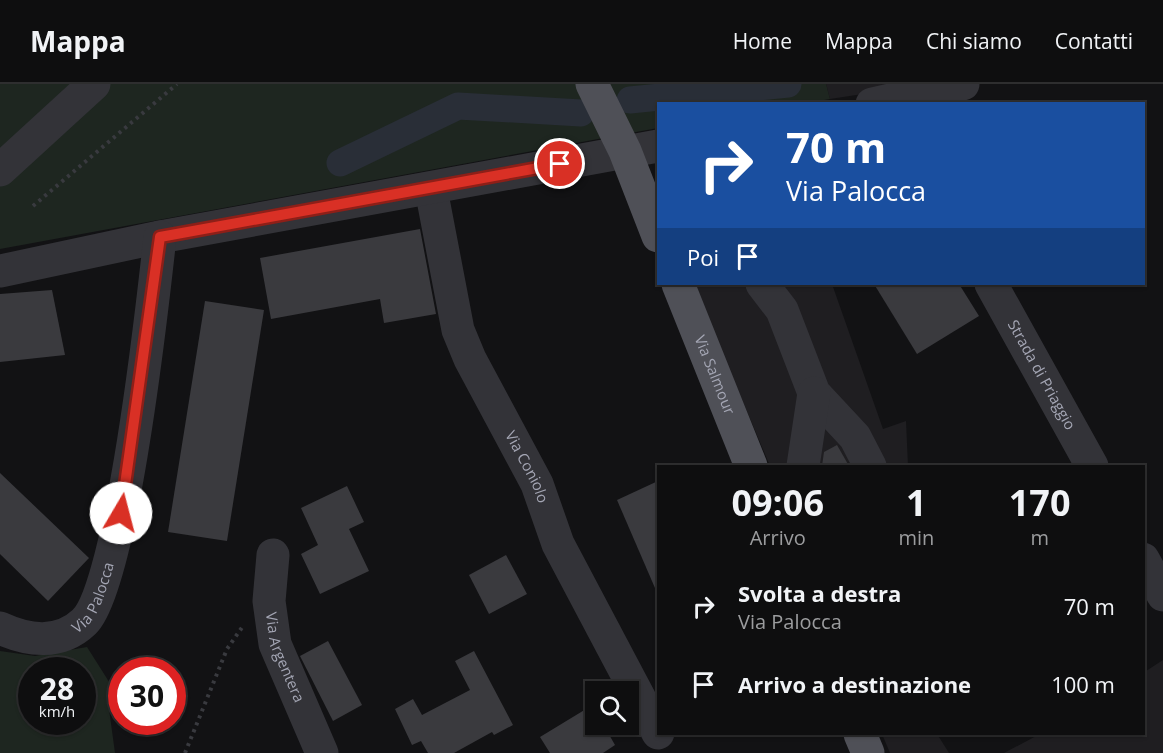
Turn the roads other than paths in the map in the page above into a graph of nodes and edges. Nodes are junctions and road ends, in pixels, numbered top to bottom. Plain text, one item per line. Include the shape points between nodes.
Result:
1 (94, 84) edge
2 (592, 84) edge
3 (963, 84) edge
4 (883, 102) edge
5 (657, 146) edge
6 (625, 152) junction
7 (0, 170) edge
8 (431, 189) junction
9 (657, 233) edge
10 (160, 237) junction
11 (0, 271) edge
12 (678, 285) edge
13 (763, 285) edge
14 (992, 285) edge
15 (814, 393) junction
16 (751, 465) edge
17 (802, 465) edge
18 (869, 465) edge
19 (1091, 465) edge
20 (273, 555) dead end
21 (1145, 563) edge
22 (1163, 595) edge
23 (0, 628) edge
24 (657, 729) edge
25 (660, 735) edge
26 (860, 735) edge
27 (322, 753) edge
28 (669, 753) edge
29 (868, 753) edge

1 - 7 street
2 - 6 main road
3 - 4 street
5 - 6 street
6 - 8 street
6 - 9 main road
8 - 10 street
8 - 24 street, Via Coniolo via 458,330 537,484 558,544
10 - 11 street
10 - 23 street, Via Palocca via 121,513 97,604 86,621 50,640
12 - 16 main road, Via Salmour
13 - 15 street via 782,310
14 - 19 street, Strada di Priaggio
15 - 17 street
15 - 18 street via 855,437
20 - 27 street, Via Argentera via 269,602 275,644
21 - 22 street
25 - 28 street, Via Coniolo
26 - 29 main road

